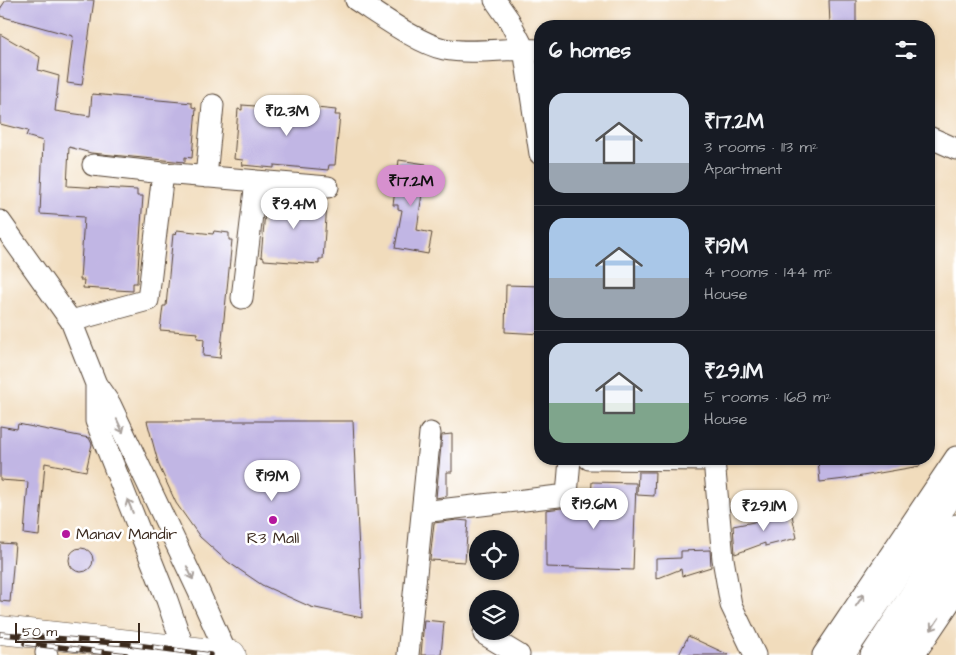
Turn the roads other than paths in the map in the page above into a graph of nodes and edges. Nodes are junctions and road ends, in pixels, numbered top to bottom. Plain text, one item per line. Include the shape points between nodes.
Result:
1 (356, 0) edge
2 (496, 0) edge
3 (532, 49) edge
4 (534, 75) edge
5 (213, 105) dead end
6 (935, 140) edge
7 (956, 149) edge
8 (92, 165) dead end
9 (163, 173) junction
10 (206, 177) junction
11 (256, 181) junction
12 (328, 187) dead end
13 (0, 221) edge
14 (7, 241) edge
15 (242, 298) dead end
16 (71, 322) junction
17 (96, 384) junction
18 (430, 433) dead end
19 (956, 457) edge
20 (570, 465) edge
21 (714, 465) edge
22 (956, 485) edge
23 (422, 512) junction
24 (956, 525) edge
25 (956, 556) edge
26 (956, 593) edge
27 (892, 621) junction
28 (0, 630) edge
29 (494, 640) edge
30 (0, 648) edge
31 (185, 652) edge
32 (55, 654) edge
33 (229, 655) edge
34 (408, 655) edge
35 (519, 655) edge
36 (755, 655) edge
37 (823, 655) edge
38 (840, 655) edge
39 (864, 655) edge
40 (871, 655) edge
41 (888, 655) edge
42 (914, 655) edge

1 - 3 street via 442,49
2 - 3 street
3 - 4 street
5 - 10 street
6 - 7 street
8 - 9 street
9 - 10 street
9 - 16 street via 148,300
10 - 11 street
11 - 12 street
11 - 15 street
13 - 14 street
14 - 16 street
16 - 17 street
31 -> 17 street via 96,421
17 -> 33 street via 110,404
18 - 23 street
37 -> 19 street
20 - 23 street via 567,495
21 - 36 street via 723,559 731,605
22 - 38 main road
23 - 34 street
24 - 27 street
25 - 41 main road
26 -> 42 street
27 - 39 street
27 - 40 street
28 - 31 main road
29 - 35 street
30 - 32 main road
31 - 33 main road

